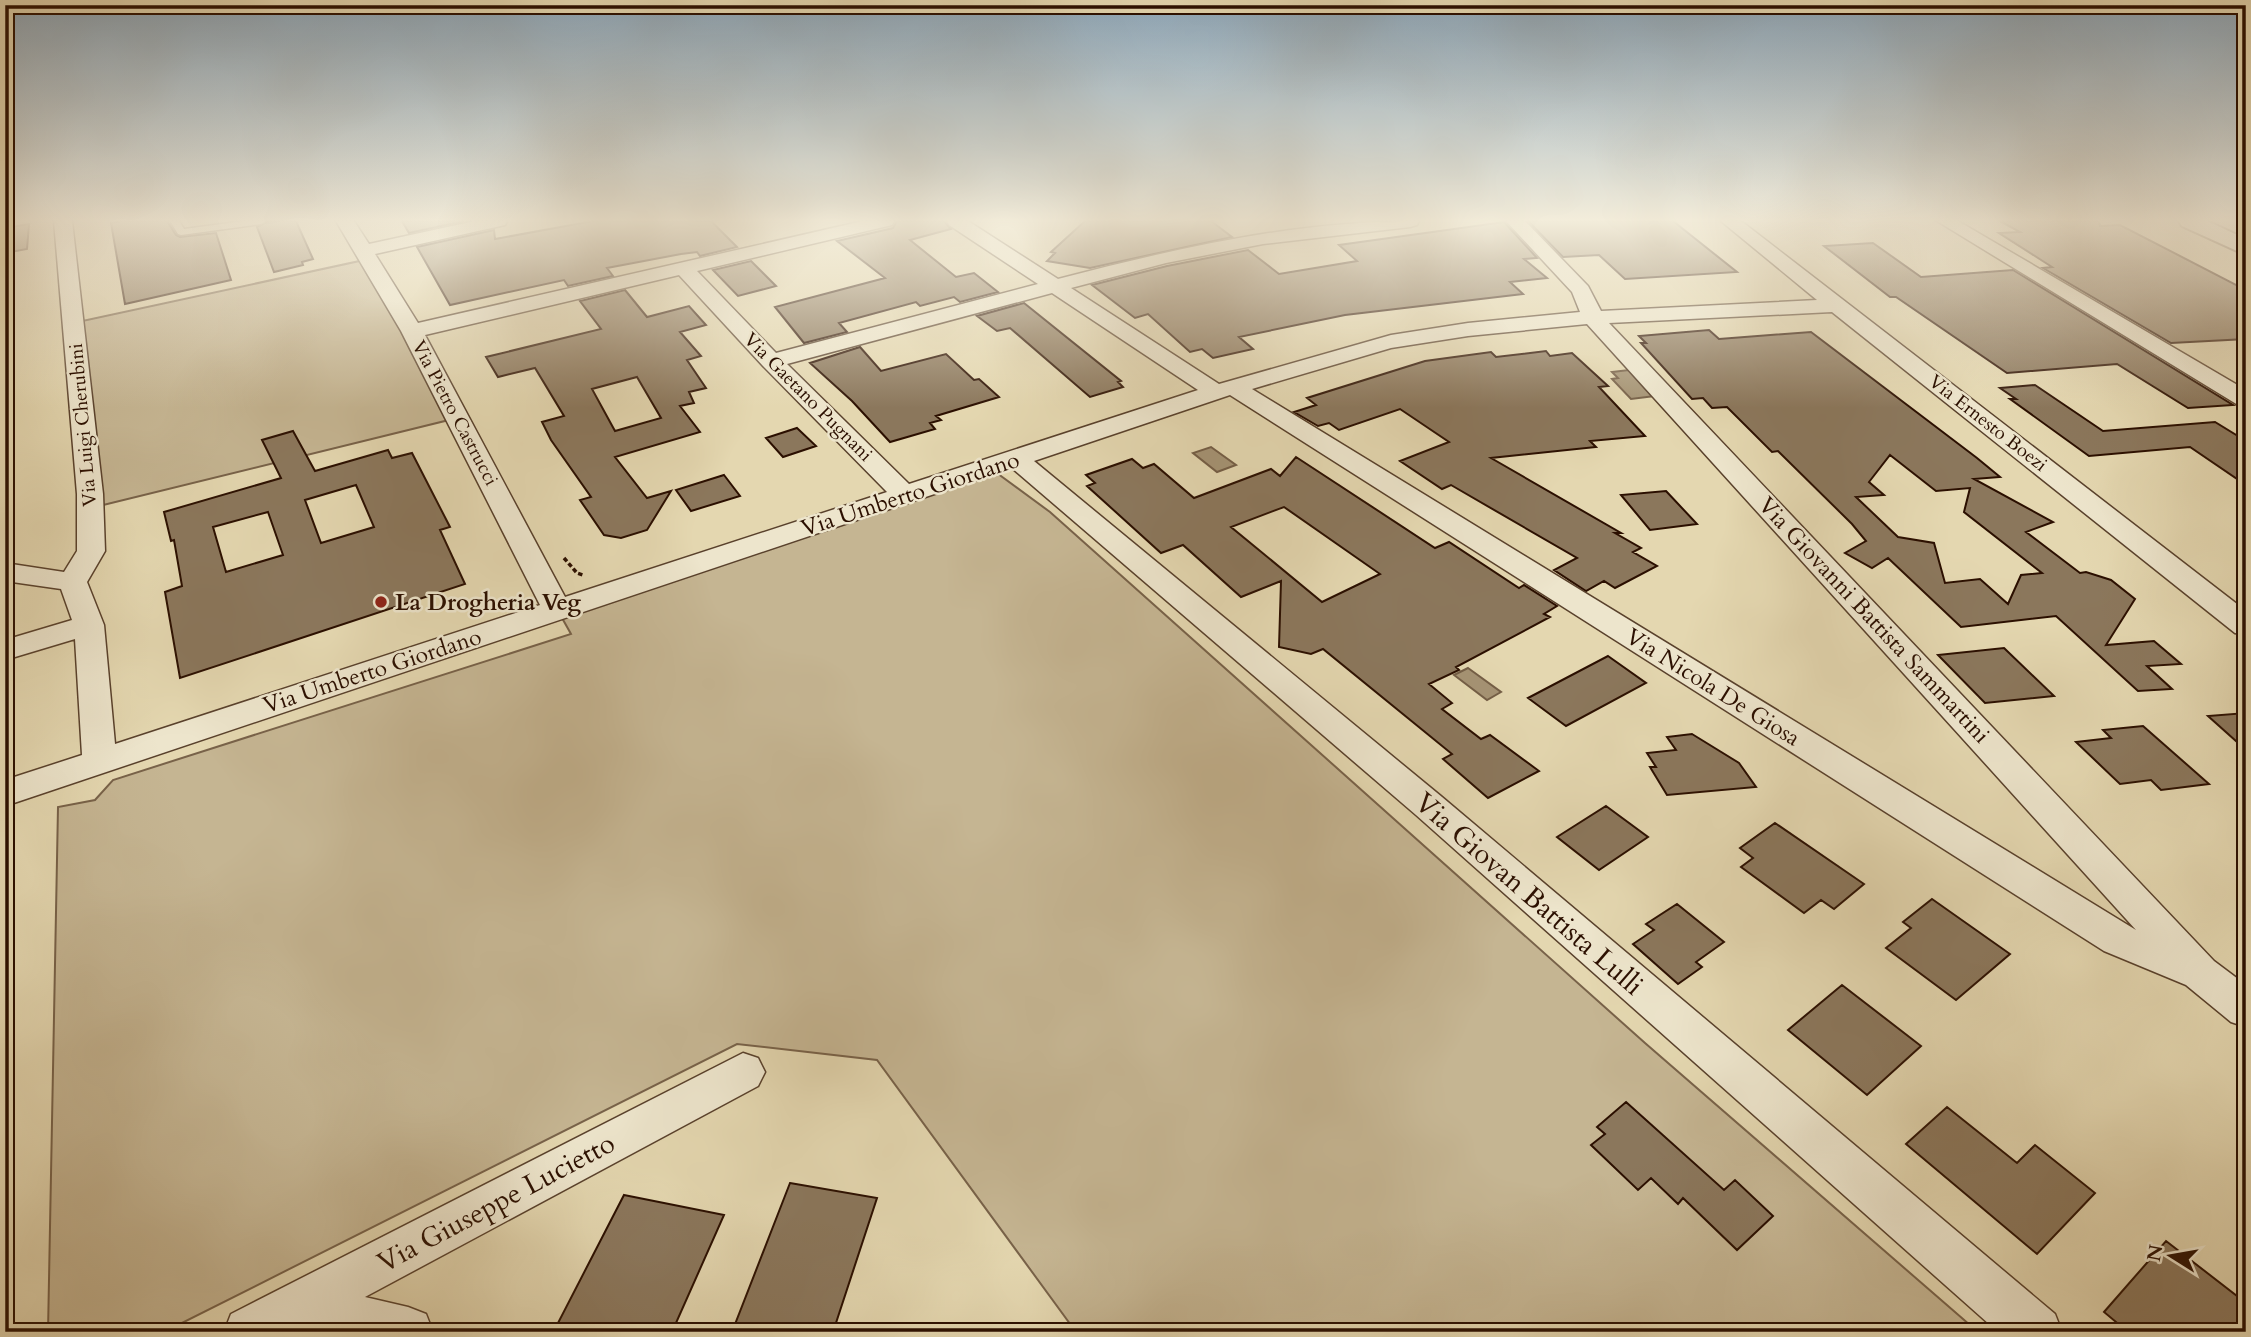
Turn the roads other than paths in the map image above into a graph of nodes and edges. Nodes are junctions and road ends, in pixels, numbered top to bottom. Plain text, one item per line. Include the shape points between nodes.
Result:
1 (70, 283) edge
2 (383, 283) edge
3 (614, 283) edge
4 (698, 283) edge
5 (1060, 283) edge
6 (1575, 283) edge
7 (1810, 283) edge
8 (2051, 283) edge
9 (1054, 285) junction
10 (1838, 305) junction
11 (1594, 319) junction
12 (412, 331) junction
13 (771, 361) junction
14 (1225, 389) junction
15 (2246, 400) edge
16 (1017, 460) junction
17 (905, 495) junction
18 (5, 572) edge
19 (73, 582) junction
20 (2232, 604) edge
21 (557, 609) junction
22 (89, 625) junction
23 (2246, 626) edge
24 (5, 650) edge
25 (100, 761) junction
26 (5, 793) edge
27 (2200, 973) junction
28 (2246, 1009) edge
29 (743, 1072) dead end
30 (312, 1300) junction
31 (249, 1332) edge
32 (408, 1332) edge
33 (2037, 1332) edge

1 - 19 street, Via Luigi Cherubini via 91,551
2 - 12 street, Via Pietro Castrucci
3 - 12 street
4 - 13 street, Via Gaetano Pugnani
5 - 9 street
6 - 11 street, Via Giovanni Battista Sammartini
7 - 10 street, Via Ernesto Boezi
8 - 15 street
9 - 13 street
9 - 14 street, Via Nicola De Giosa
10 - 11 street, Via Umberto Giordano
10 - 20 street, Via Ernesto Boezi
11 - 14 street, Via Umberto Giordano via 1413,338
11 - 27 street, Via Giovanni Battista Sammartini
12 - 21 street, Via Pietro Castrucci
13 - 17 street, Via Gaetano Pugnani
14 - 16 street, Via Umberto Giordano
14 - 27 street, Via Nicola De Giosa via 2118,940
16 - 17 street, Via Umberto Giordano
16 - 33 street, Via Giovan Battista Lulli via 1429,806
17 - 21 street, Via Umberto Giordano
18 - 19 street
19 - 22 street
20 - 23 street, Via Ernesto Boezi
21 - 25 street, Via Umberto Giordano
22 - 24 street
22 - 25 street
25 - 26 street, Via Umberto Giordano
27 - 28 street, Via Giovanni Battista Sammartini
29 - 30 street, Via Giuseppe Lucietto
30 - 31 street, Via Giuseppe Lucietto
30 - 32 street via 368,1324

